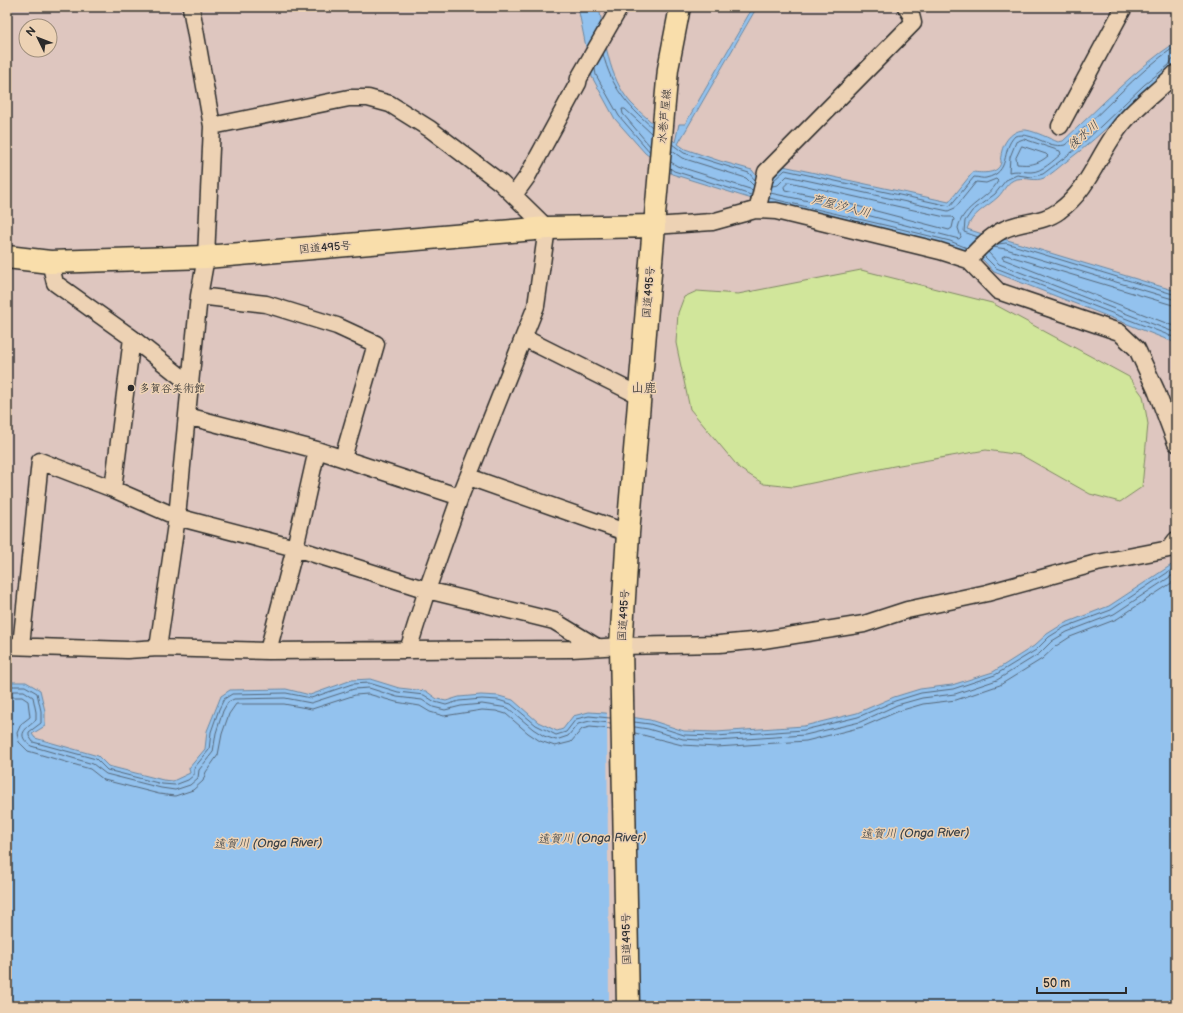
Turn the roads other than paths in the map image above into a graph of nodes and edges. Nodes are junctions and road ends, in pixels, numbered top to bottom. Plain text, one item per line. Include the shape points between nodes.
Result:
1 (191, 7) edge
2 (680, 7) edge
3 (906, 7) edge
4 (1124, 7) edge
5 (617, 13) edge
6 (1176, 73) edge
7 (212, 126) junction
8 (1060, 126) dead end
9 (514, 195) junction
10 (756, 209) junction
11 (654, 226) junction
12 (547, 228) junction
13 (7, 257) edge
14 (206, 258) junction
15 (969, 258) junction
16 (50, 262) junction
17 (199, 296) junction
18 (132, 338) junction
19 (524, 338) junction
20 (190, 384) junction
21 (640, 396) junction
22 (187, 416) junction
23 (1176, 443) edge
24 (317, 450) junction
25 (343, 458) junction
26 (469, 477) junction
27 (113, 489) junction
28 (460, 497) junction
29 (177, 517) junction
30 (628, 533) junction
31 (1176, 540) edge
32 (295, 548) junction
33 (427, 590) junction
34 (14, 646) edge
35 (621, 646) junction
36 (597, 647) junction
37 (158, 648) junction
38 (408, 650) junction
39 (268, 652) junction
40 (628, 1006) edge

1 - 7 street
2 - 11 main road, 水巻芦屋線 via 668,69
3 - 10 street via 912,15 913,23 766,172
4 - 8 street
5 - 9 street via 579,78 527,177
6 - 15 street via 1122,123 1088,180 1059,212 1041,220 1005,229
7 - 9 street via 349,98 368,98 390,104 430,129
7 - 14 street
9 - 12 street
10 - 11 street via 712,222
10 - 15 street via 776,210
11 - 12 highway, 国道495号
11 - 21 highway, 国道495号
12 - 14 highway, 国道495号
12 - 19 street via 536,306
13 - 16 highway, 国道495号
14 - 16 highway, 国道495号
14 - 17 street
15 - 23 street via 998,290 1119,332 1137,349
16 - 18 street via 55,283
17 - 20 street
17 - 25 street via 266,304 337,326 376,344
18 - 20 street
18 - 27 street
19 - 21 street
19 - 26 street
20 - 22 street
21 - 30 highway, 国道495号
22 - 24 street
22 - 29 street
24 - 25 street
24 - 32 street
25 - 28 street
26 - 28 street
26 - 30 street
27 - 29 street
27 - 34 street via 40,461
28 - 33 street
29 - 32 street
29 - 37 street
30 - 35 highway, 国道495号
31 - 35 street via 1169,549 1097,563 987,593 907,610 864,624 763,640 719,644
32 - 33 street
32 - 39 street
33 - 36 street via 554,621
33 - 38 street
34 - 37 street via 127,650
35 - 36 street
35 - 40 highway, 国道495号
36 - 38 street
37 - 39 street
38 - 39 street

